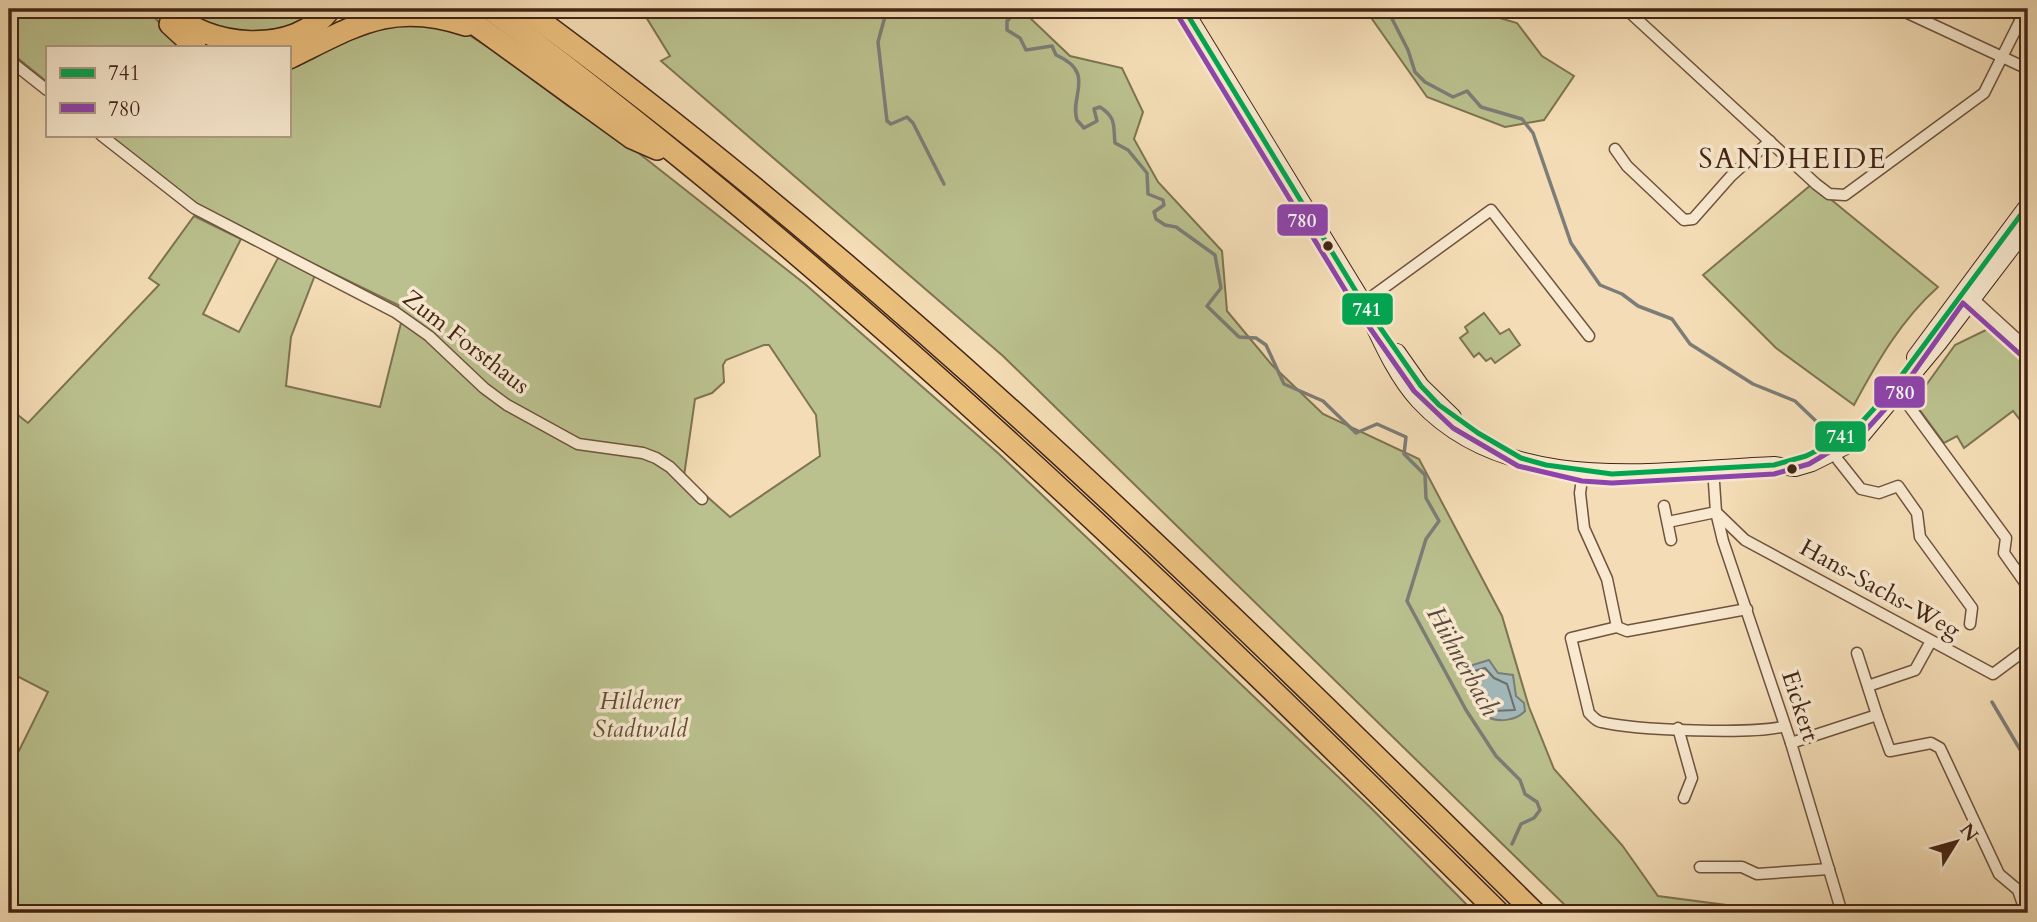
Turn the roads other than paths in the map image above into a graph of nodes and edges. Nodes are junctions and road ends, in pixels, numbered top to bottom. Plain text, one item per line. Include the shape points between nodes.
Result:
1 (158, 9) edge
2 (169, 9) edge
3 (330, 9) edge
4 (453, 9) edge
5 (490, 9) edge
6 (524, 9) edge
7 (549, 9) edge
8 (1184, 9) edge
9 (1626, 9) edge
10 (1899, 9) edge
11 (2013, 9) edge
12 (491, 35) junction
13 (194, 46) edge
14 (2004, 57) junction
15 (290, 58) edge
16 (9, 60) edge
17 (604, 69) junction
18 (2028, 69) edge
19 (46, 89) edge
20 (101, 136) edge
21 (1770, 141) junction
22 (1615, 149) dead end
23 (684, 162) junction
24 (2028, 205) edge
25 (2028, 226) edge
26 (1968, 294) junction
27 (1363, 303) junction
28 (1589, 337) dead end
29 (2028, 349) edge
30 (1894, 392) junction
31 (1838, 460) dead end
32 (1713, 468) junction
33 (1583, 472) junction
34 (702, 499) dead end
35 (1664, 506) dead end
36 (1716, 512) junction
37 (1668, 522) junction
38 (1671, 540) dead end
39 (2028, 587) edge
40 (1746, 609) junction
41 (1970, 624) dead end
42 (1617, 627) junction
43 (1931, 641) junction
44 (2028, 648) edge
45 (1857, 653) dead end
46 (1868, 686) junction
47 (1877, 715) junction
48 (1785, 726) junction
49 (1678, 728) junction
50 (1791, 743) junction
51 (1684, 798) dead end
52 (1700, 867) dead end
53 (1829, 869) junction
54 (1499, 913) edge
55 (1535, 913) edge
56 (1842, 913) edge
57 (2026, 913) edge

1 - 13 highway
2 - 3 highway via 188,26 210,36 252,41 309,29
4 - 12 highway
5 - 23 highway
6 - 17 highway
7 - 17 highway
8 - 27 street
9 - 21 street
10 - 14 street
11 - 14 street via 2021,19
12 - 15 highway via 430,13 391,12
12 - 23 highway via 632,138
14 - 18 street
14 - 21 street via 1984,93 1845,195 1829,194 1815,184
16 - 19 street
17 - 55 highway via 810,235 1016,415 1247,631
20 - 34 street, Zum Forsthaus via 194,208 395,312 507,405 578,444 656,458
21 - 22 street via 1693,219 1684,220
23 - 54 highway via 906,349 1074,499
24 - 26 street
25 - 26 street
26 - 29 street
26 - 30 street
27 - 28 street via 1491,210
27 - 33 street via 1417,399 1469,438 1521,458
30 - 32 street via 1852,443 1796,468
30 - 39 street via 2006,538 2004,553
31 - 41 street via 1861,489 1879,493 1898,486 1917,513 1920,537 1972,608
32 - 33 street
32 - 36 street, Eickert
33 - 42 street via 1584,528 1607,579
35 - 37 street
36 - 37 street
36 - 40 street, Eickert
36 - 43 street, Hans-Sachs-Weg via 1745,540
37 - 38 street
40 - 42 street via 1627,631
40 - 48 street, Eickert
42 - 49 street via 1572,638 1588,713 1598,722
43 - 44 street, Hans-Sachs-Weg via 1993,674
43 - 46 street via 1915,670
45 - 46 street
46 - 47 street
47 - 50 street
47 - 57 street via 1890,751 1931,743 1940,748 1999,874 2018,890
48 - 49 street
48 - 50 street, Eickert
49 - 51 street via 1692,778
50 - 53 street, Eickert
52 - 53 street via 1742,867 1757,874
53 - 56 street, Eickert

